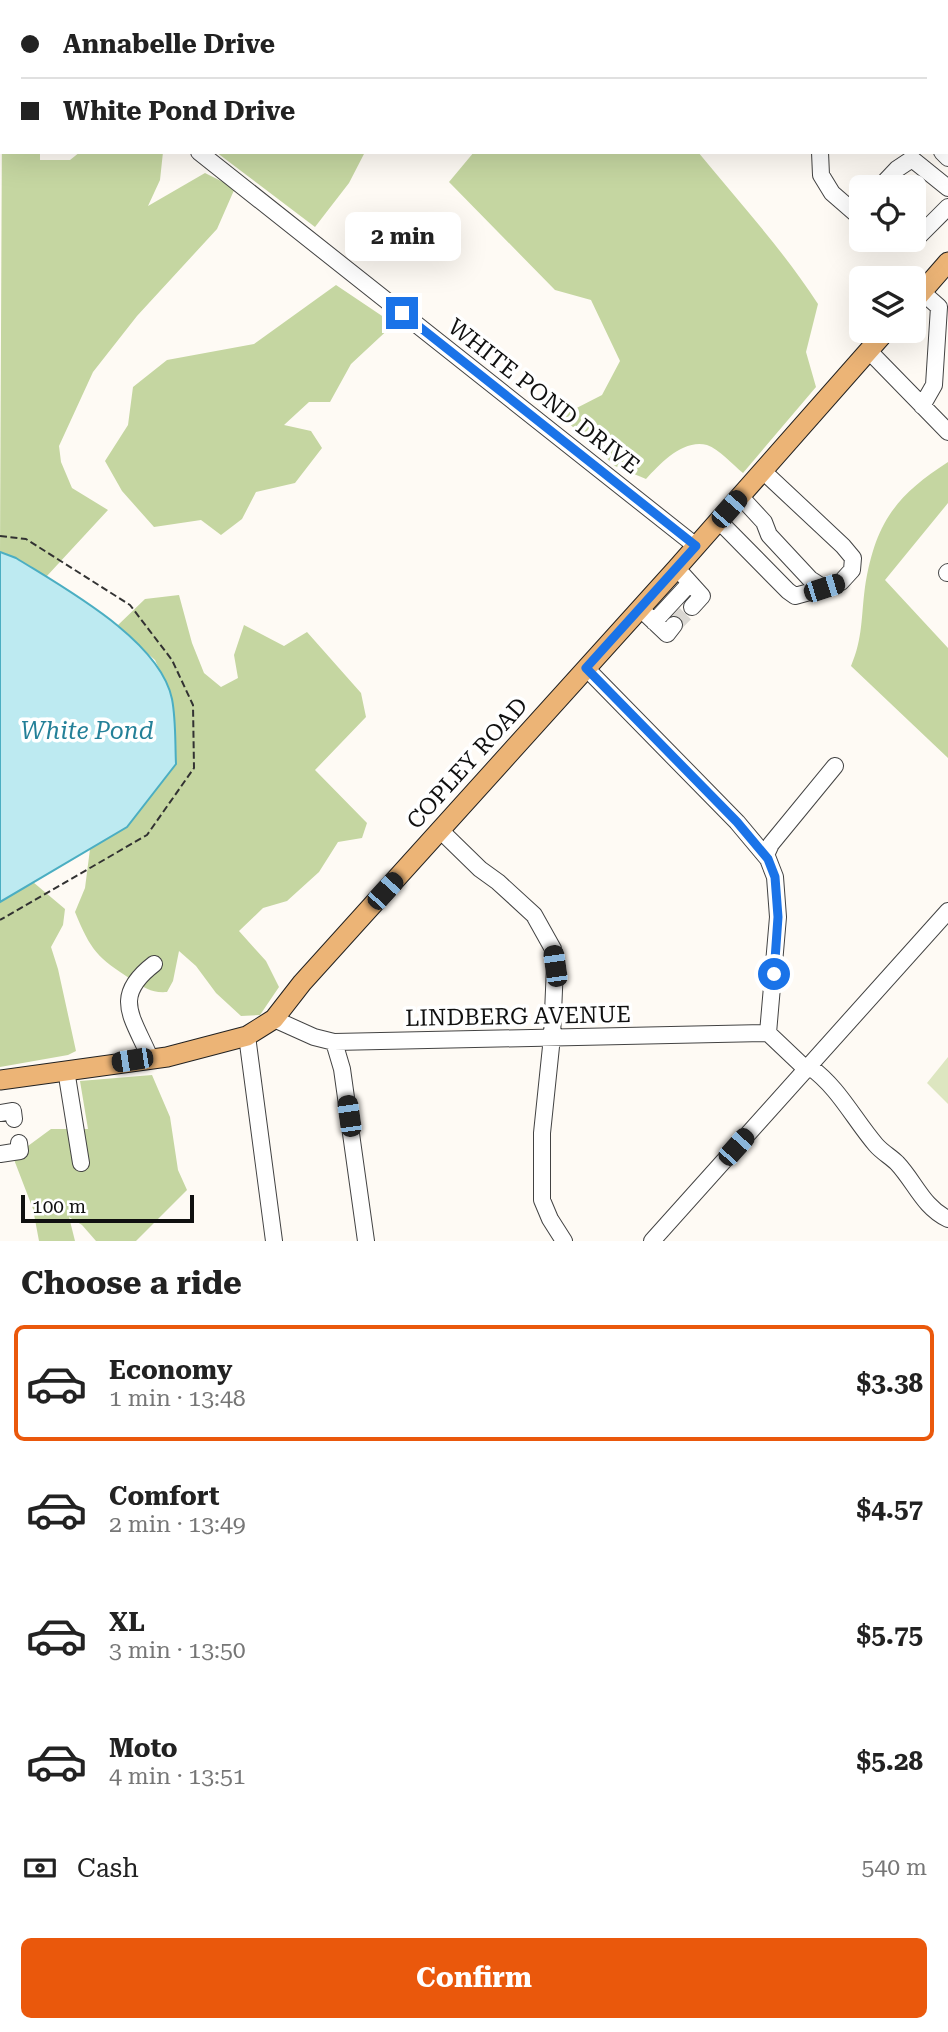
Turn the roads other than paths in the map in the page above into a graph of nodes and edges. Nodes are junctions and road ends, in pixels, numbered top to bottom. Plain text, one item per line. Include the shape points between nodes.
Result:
1 (202, 154) edge
2 (820, 154) edge
3 (891, 175) edge
4 (948, 188) edge
5 (948, 207) edge
6 (849, 208) edge
7 (926, 229) edge
8 (948, 262) edge
9 (926, 287) edge
10 (926, 300) edge
11 (876, 343) edge
12 (869, 351) junction
13 (948, 375) edge
14 (933, 386) junction
15 (922, 406) junction
16 (948, 432) edge
17 (763, 471) junction
18 (740, 496) junction
19 (719, 521) junction
20 (696, 546) junction
21 (683, 576) junction
22 (824, 588) junction
23 (692, 607) dead end
24 (647, 615) junction
25 (674, 625) dead end
26 (586, 668) junction
27 (835, 766) dead end
28 (440, 830) junction
29 (765, 855) junction
30 (948, 911) edge
31 (154, 964) dead end
32 (274, 1019) junction
33 (768, 1033) junction
34 (247, 1036) junction
35 (552, 1037) junction
36 (334, 1042) junction
37 (150, 1058) junction
38 (808, 1068) junction
39 (66, 1070) junction
40 (0, 1080) edge
41 (20, 1147) dead end
42 (0, 1154) edge
43 (81, 1163) dead end
44 (948, 1219) edge
45 (274, 1241) edge
46 (366, 1241) edge
47 (564, 1241) edge
48 (652, 1241) edge

1 - 20 street, WHITE POND DRIVE
2 - 6 street via 821,175
3 - 4 street via 912,159
5 - 7 street
8 - 9 main road
10 - 14 street via 939,307
11 - 12 main road, COPLEY ROAD
12 - 15 street
12 - 17 main road, COPLEY ROAD
13 - 14 street
14 - 15 street
15 - 16 street
17 - 18 main road, COPLEY ROAD
17 - 22 street via 853,558 852,570 841,582
18 - 19 main road, COPLEY ROAD
18 - 22 street via 764,522 769,535
19 - 20 main road, COPLEY ROAD
19 - 22 street via 795,596
20 - 21 main road, COPLEY ROAD
21 - 23 street via 702,596
21 - 24 main road, COPLEY ROAD
24 - 25 street via 667,634
24 - 26 main road, COPLEY ROAD
26 - 28 main road, COPLEY ROAD
26 - 29 street
27 - 29 street
28 - 32 main road, COPLEY ROAD
28 - 35 street via 534,915 546,933 555,966
29 - 33 street via 775,877 778,917
30 - 38 street
31 - 37 street via 137,979 128,1001
32 - 34 main road, COPLEY ROAD
32 - 36 street, LINDBERG AVENUE
33 - 35 street, LINDBERG AVENUE
33 - 38 street
34 - 37 main road, COPLEY ROAD
34 - 45 street
35 - 36 street, LINDBERG AVENUE
35 - 47 street via 542,1133 542,1200
36 - 46 street via 342,1069
37 - 39 main road, COPLEY ROAD
38 - 44 street via 841,1096 877,1146 897,1163 926,1202
38 - 48 street
39 - 40 main road, COPLEY ROAD
39 - 43 street
41 - 42 street

